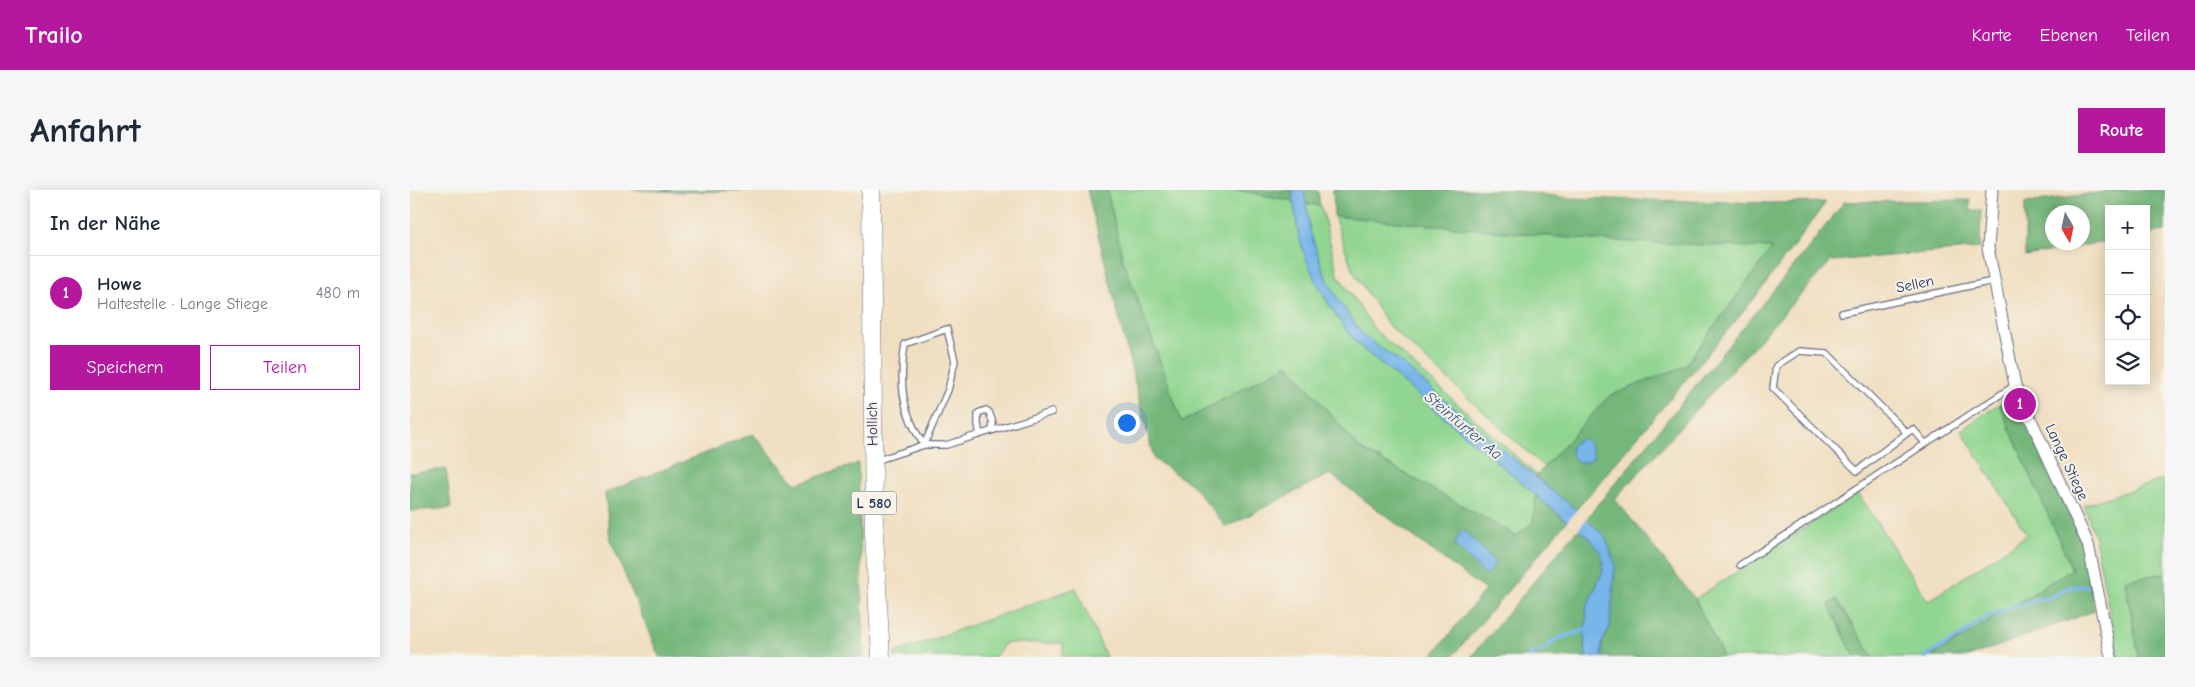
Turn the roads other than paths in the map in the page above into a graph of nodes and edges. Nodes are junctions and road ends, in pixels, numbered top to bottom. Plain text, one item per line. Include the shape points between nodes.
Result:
1 (871, 190) edge
2 (1992, 190) edge
3 (1993, 281) junction
4 (1842, 313) dead end
5 (2015, 385) junction
6 (1052, 412) dead end
7 (992, 430) junction
8 (1907, 433) junction
9 (980, 434) junction
10 (1925, 443) junction
11 (924, 445) junction
12 (873, 462) junction
13 (1740, 565) dead end
14 (881, 657) edge
15 (2111, 657) edge

1 - 12 main road, Hollich / L 580
2 - 3 street, Lange Stiege via 1988,248
3 - 4 lane, Sellen
3 - 5 street, Lange Stiege
5 - 10 lane
5 - 15 street, Lange Stiege via 2088,544
6 - 7 lane
7 - 9 lane
7 - 9 lane via 992,416 982,411 977,419
8 - 8 lane via 1857,471 1773,388 1776,366 1799,351 1827,353
8 - 10 lane via 1913,429
9 - 11 lane via 946,445
10 - 13 lane
11 - 11 lane via 912,427 904,403 901,371 905,344 947,329 955,361 948,390
11 - 12 lane
12 - 14 main road, Hollich / L 580

